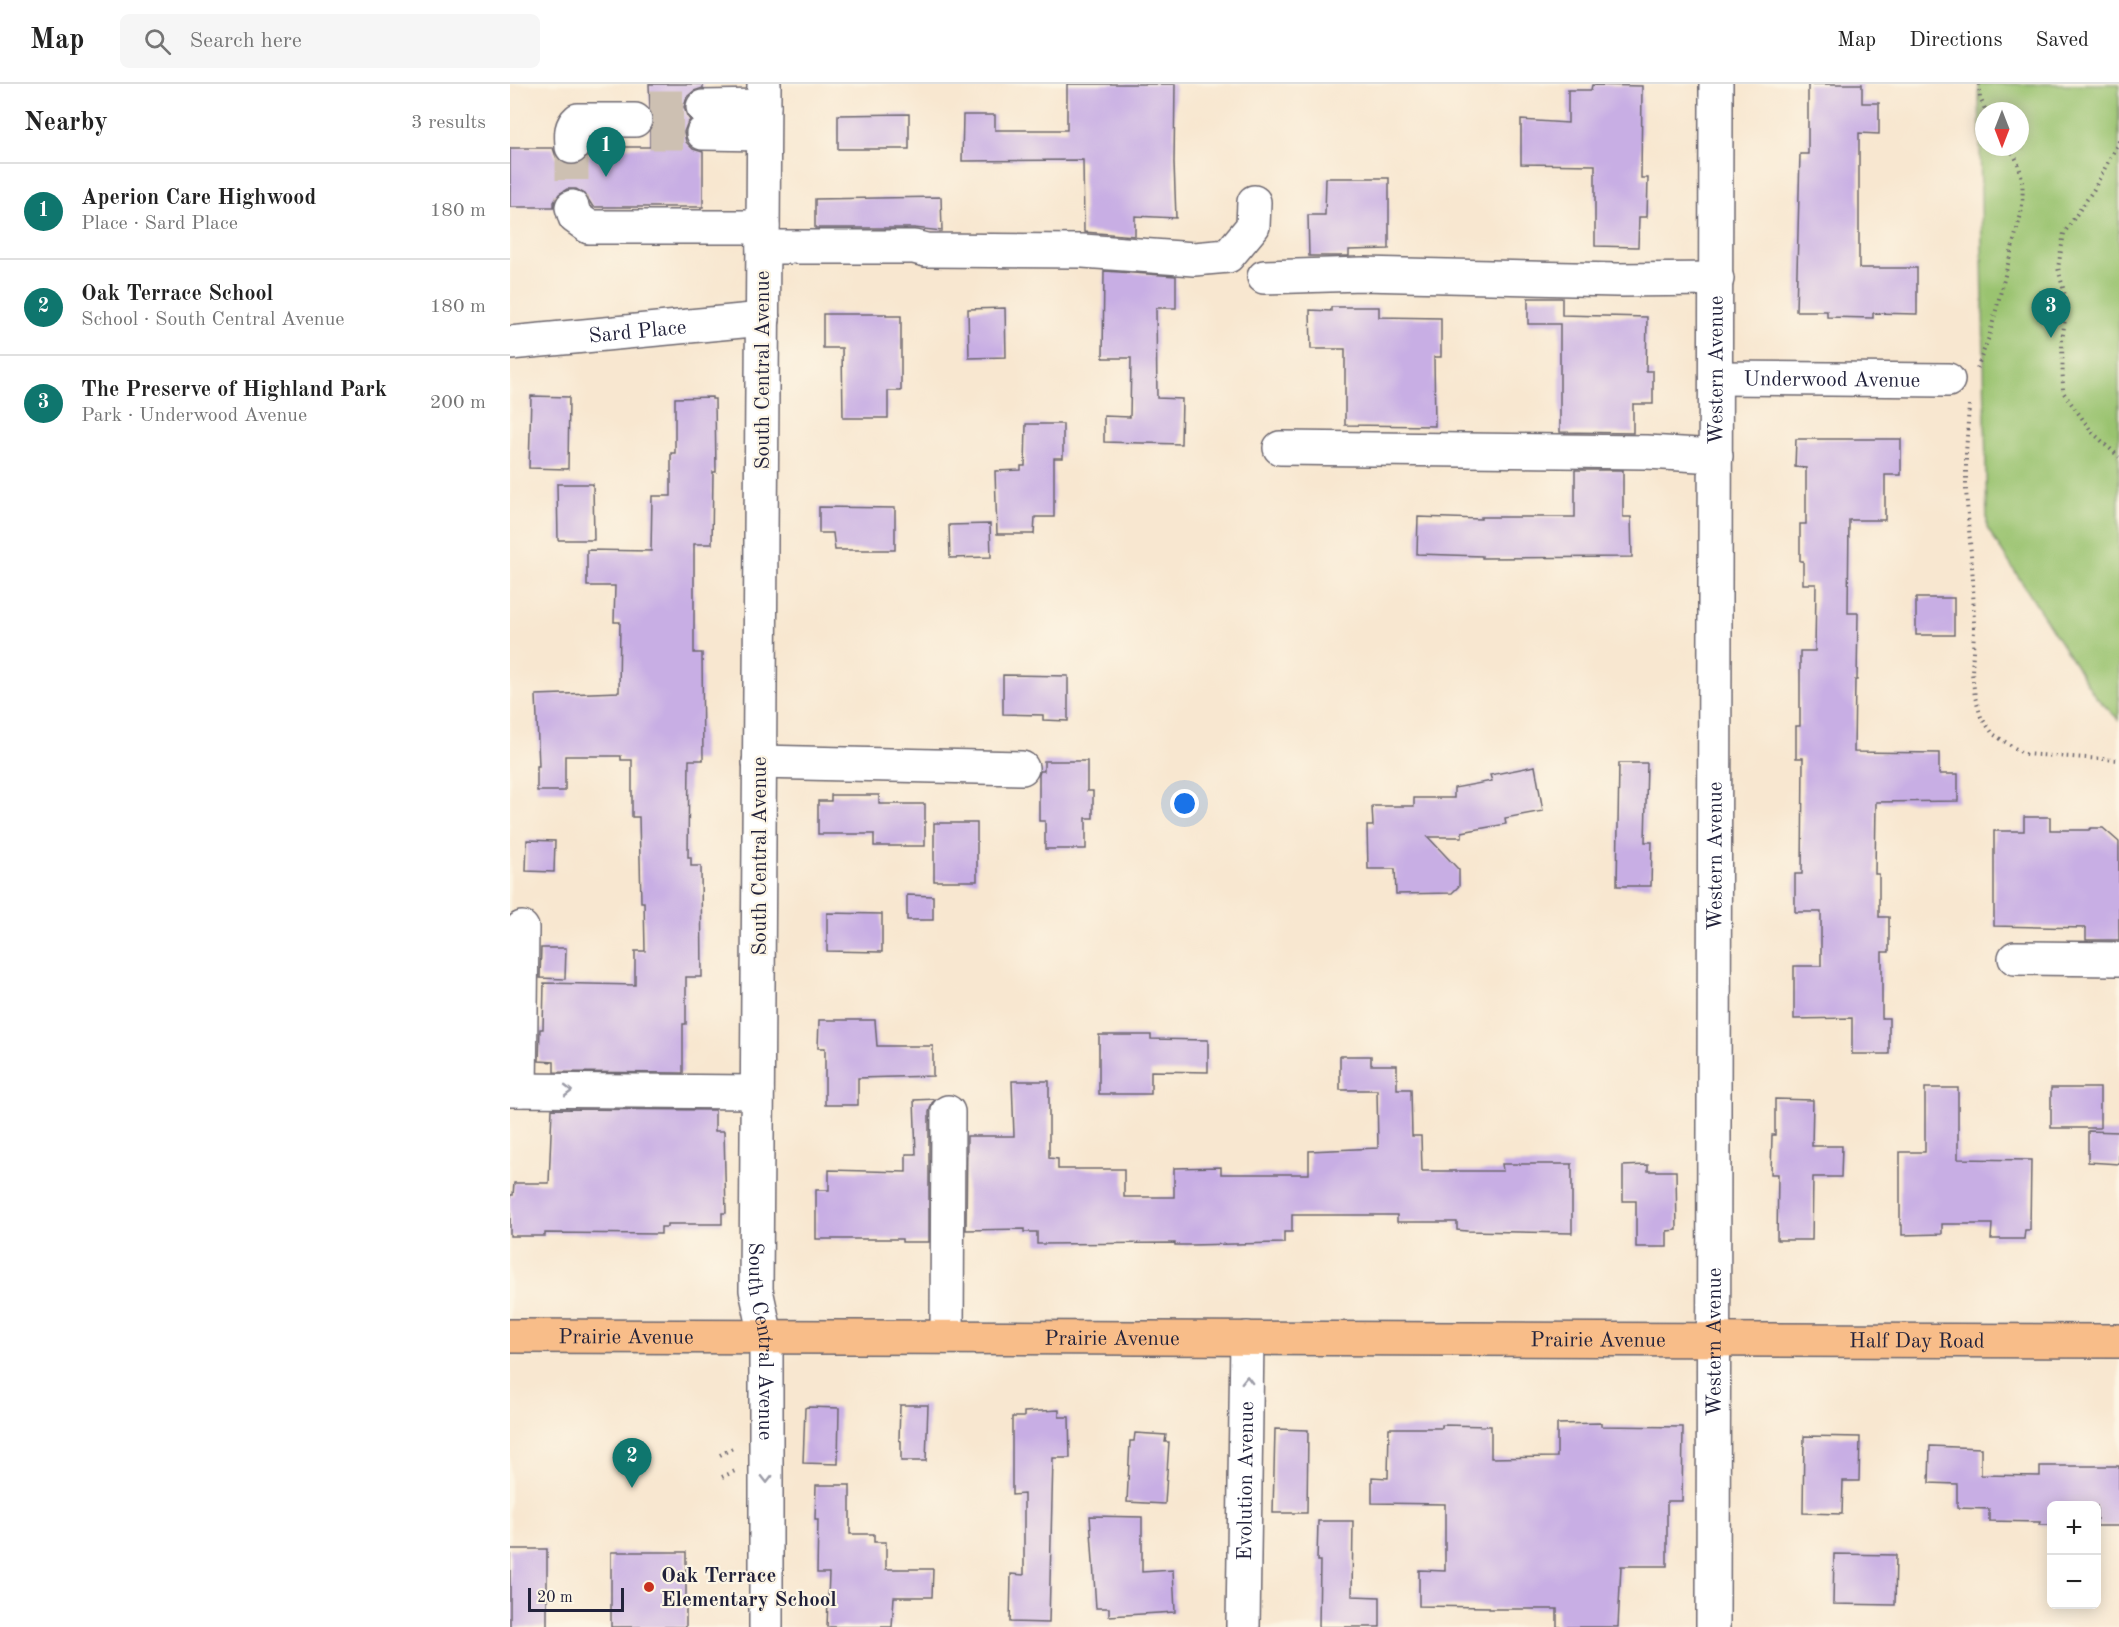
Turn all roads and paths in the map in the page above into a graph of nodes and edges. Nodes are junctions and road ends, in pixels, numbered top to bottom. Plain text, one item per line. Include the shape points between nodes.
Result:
1 (1716, 84) edge
2 (1979, 84) edge
3 (1982, 102) edge
4 (764, 108) edge
5 (645, 120) tunnel mouth
6 (703, 120) tunnel mouth
7 (2119, 141) edge
8 (572, 147) tunnel mouth
9 (2015, 156) edge
10 (1254, 202) dead end
11 (572, 207) dead end
12 (763, 237) junction
13 (1264, 277) dead end
14 (1717, 279) junction
15 (763, 319) junction
16 (510, 343) edge
17 (1716, 378) junction
18 (1964, 384) junction
19 (1280, 448) dead end
20 (1716, 456) junction
21 (2119, 457) edge
22 (2119, 760) edge
23 (759, 762) junction
24 (1022, 768) dead end
25 (522, 928) dead end
26 (2015, 958) dead end
27 (2119, 959) edge
28 (515, 1090) edge
29 (757, 1092) junction
30 (948, 1112) dead end
31 (510, 1336) edge
32 (766, 1336) junction
33 (947, 1337) junction
34 (1247, 1338) junction
35 (1714, 1339) junction
36 (2119, 1341) edge
37 (766, 1627) edge
38 (1243, 1627) edge
39 (1713, 1627) edge

1 - 14 street, Western Avenue
2 - 3 path
4 - 6 street
4 - 12 street, South Central Avenue
5 - 8 street via 578,120 573,124
7 - 21 path via 2094,189 2064,233 2058,268 2067,304 2062,341 2063,392 2092,432
9 - 18 path via 2024,194 2021,214 1989,337
10 - 12 street via 1253,226 1228,256 1194,259 1083,251 926,250
11 - 12 street via 575,217 589,226
12 - 15 street, South Central Avenue
13 - 14 street via 1362,274
14 - 17 street, Western Avenue
15 - 16 street, Sard Place
15 - 23 street, South Central Avenue
17 - 18 street, Underwood Avenue
17 - 20 street, Western Avenue
18 - 22 path via 1973,580 1972,672 1981,717 1993,734 2024,754
19 - 20 street
20 - 35 street, Western Avenue
23 - 24 street
23 - 29 street, South Central Avenue
25 - 28 street
26 - 27 street
28 -> 29 street
29 - 32 street, South Central Avenue via 756,1290
30 - 33 street
31 - 32 main road, Prairie Avenue
32 - 33 main road, Prairie Avenue
32 -> 37 street, South Central Avenue
33 - 34 main road, Prairie Avenue
34 - 35 main road, Prairie Avenue
38 -> 34 street, Evolution Avenue
35 - 36 main road, Half Day Road
35 - 39 street, Western Avenue

